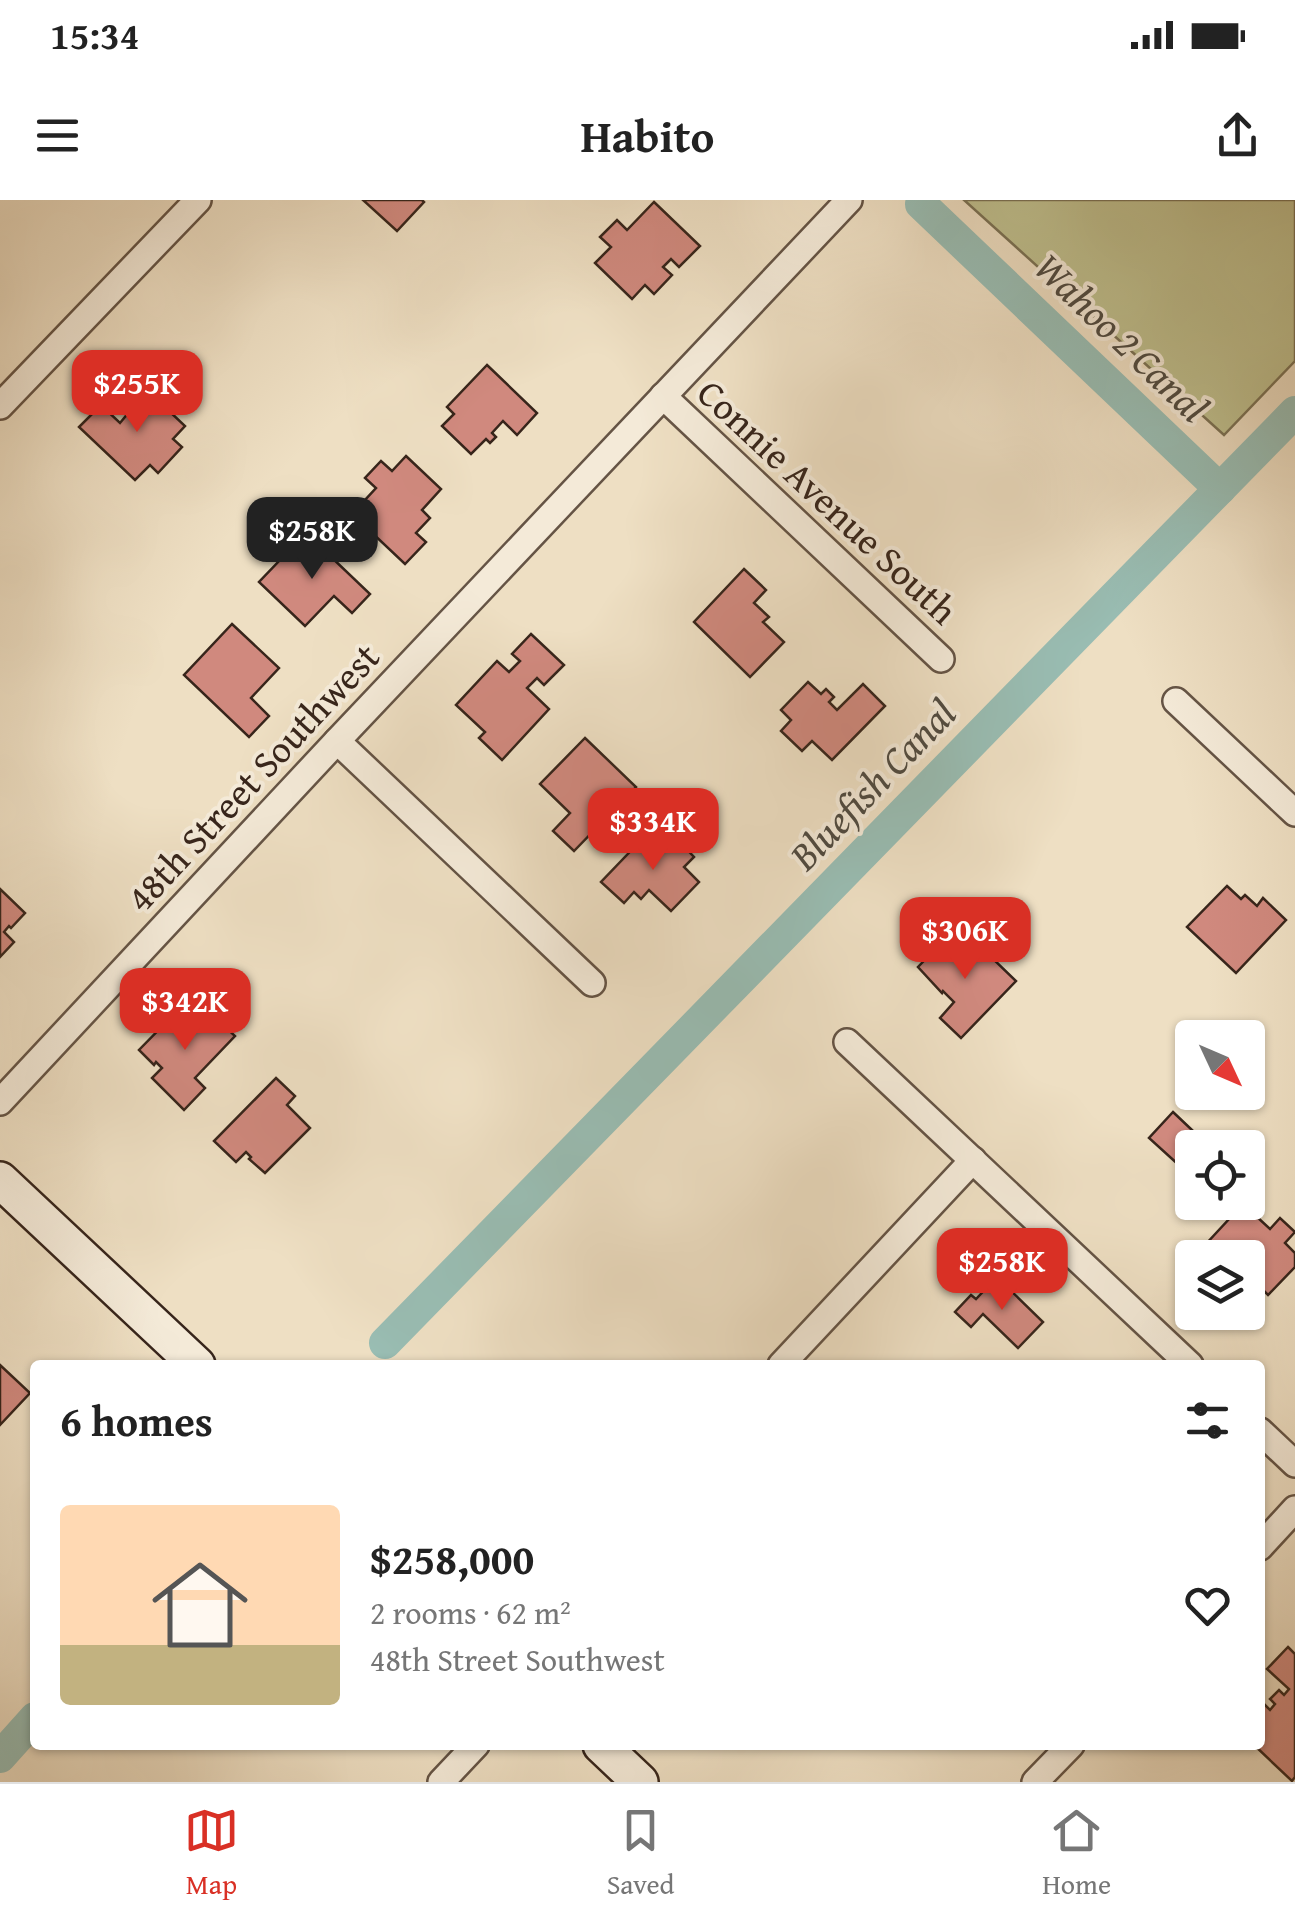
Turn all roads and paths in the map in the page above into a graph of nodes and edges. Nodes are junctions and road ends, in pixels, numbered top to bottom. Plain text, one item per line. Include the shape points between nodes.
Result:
1 (198, 200) edge
2 (849, 200) edge
3 (663, 396) junction
4 (0, 406) edge
5 (940, 660) dead end
6 (1176, 701) dead end
7 (337, 741) junction
8 (1295, 813) edge
9 (592, 983) dead end
10 (847, 1042) dead end
11 (0, 1102) edge
12 (973, 1160) junction
13 (0, 1180) edge
14 (192, 1360) edge
15 (786, 1360) edge
16 (1185, 1360) edge
17 (1265, 1436) edge
18 (1295, 1464) edge
19 (1295, 1509) edge
20 (1265, 1542) edge
21 (471, 1750) edge
22 (606, 1750) edge
23 (1066, 1750) edge
24 (441, 1782) edge
25 (640, 1782) edge
26 (1035, 1782) edge

1 - 4 street
2 - 3 street, 48th Street Southwest
3 - 5 street, Connie Avenue South
3 - 7 street, 48th Street Southwest
6 - 8 street
7 - 9 street
7 - 11 street, 48th Street Southwest
10 - 12 street
12 - 15 street
12 - 16 street
13 - 14 street
17 - 18 street
19 - 20 street
21 - 24 street
22 - 25 street
23 - 26 street

